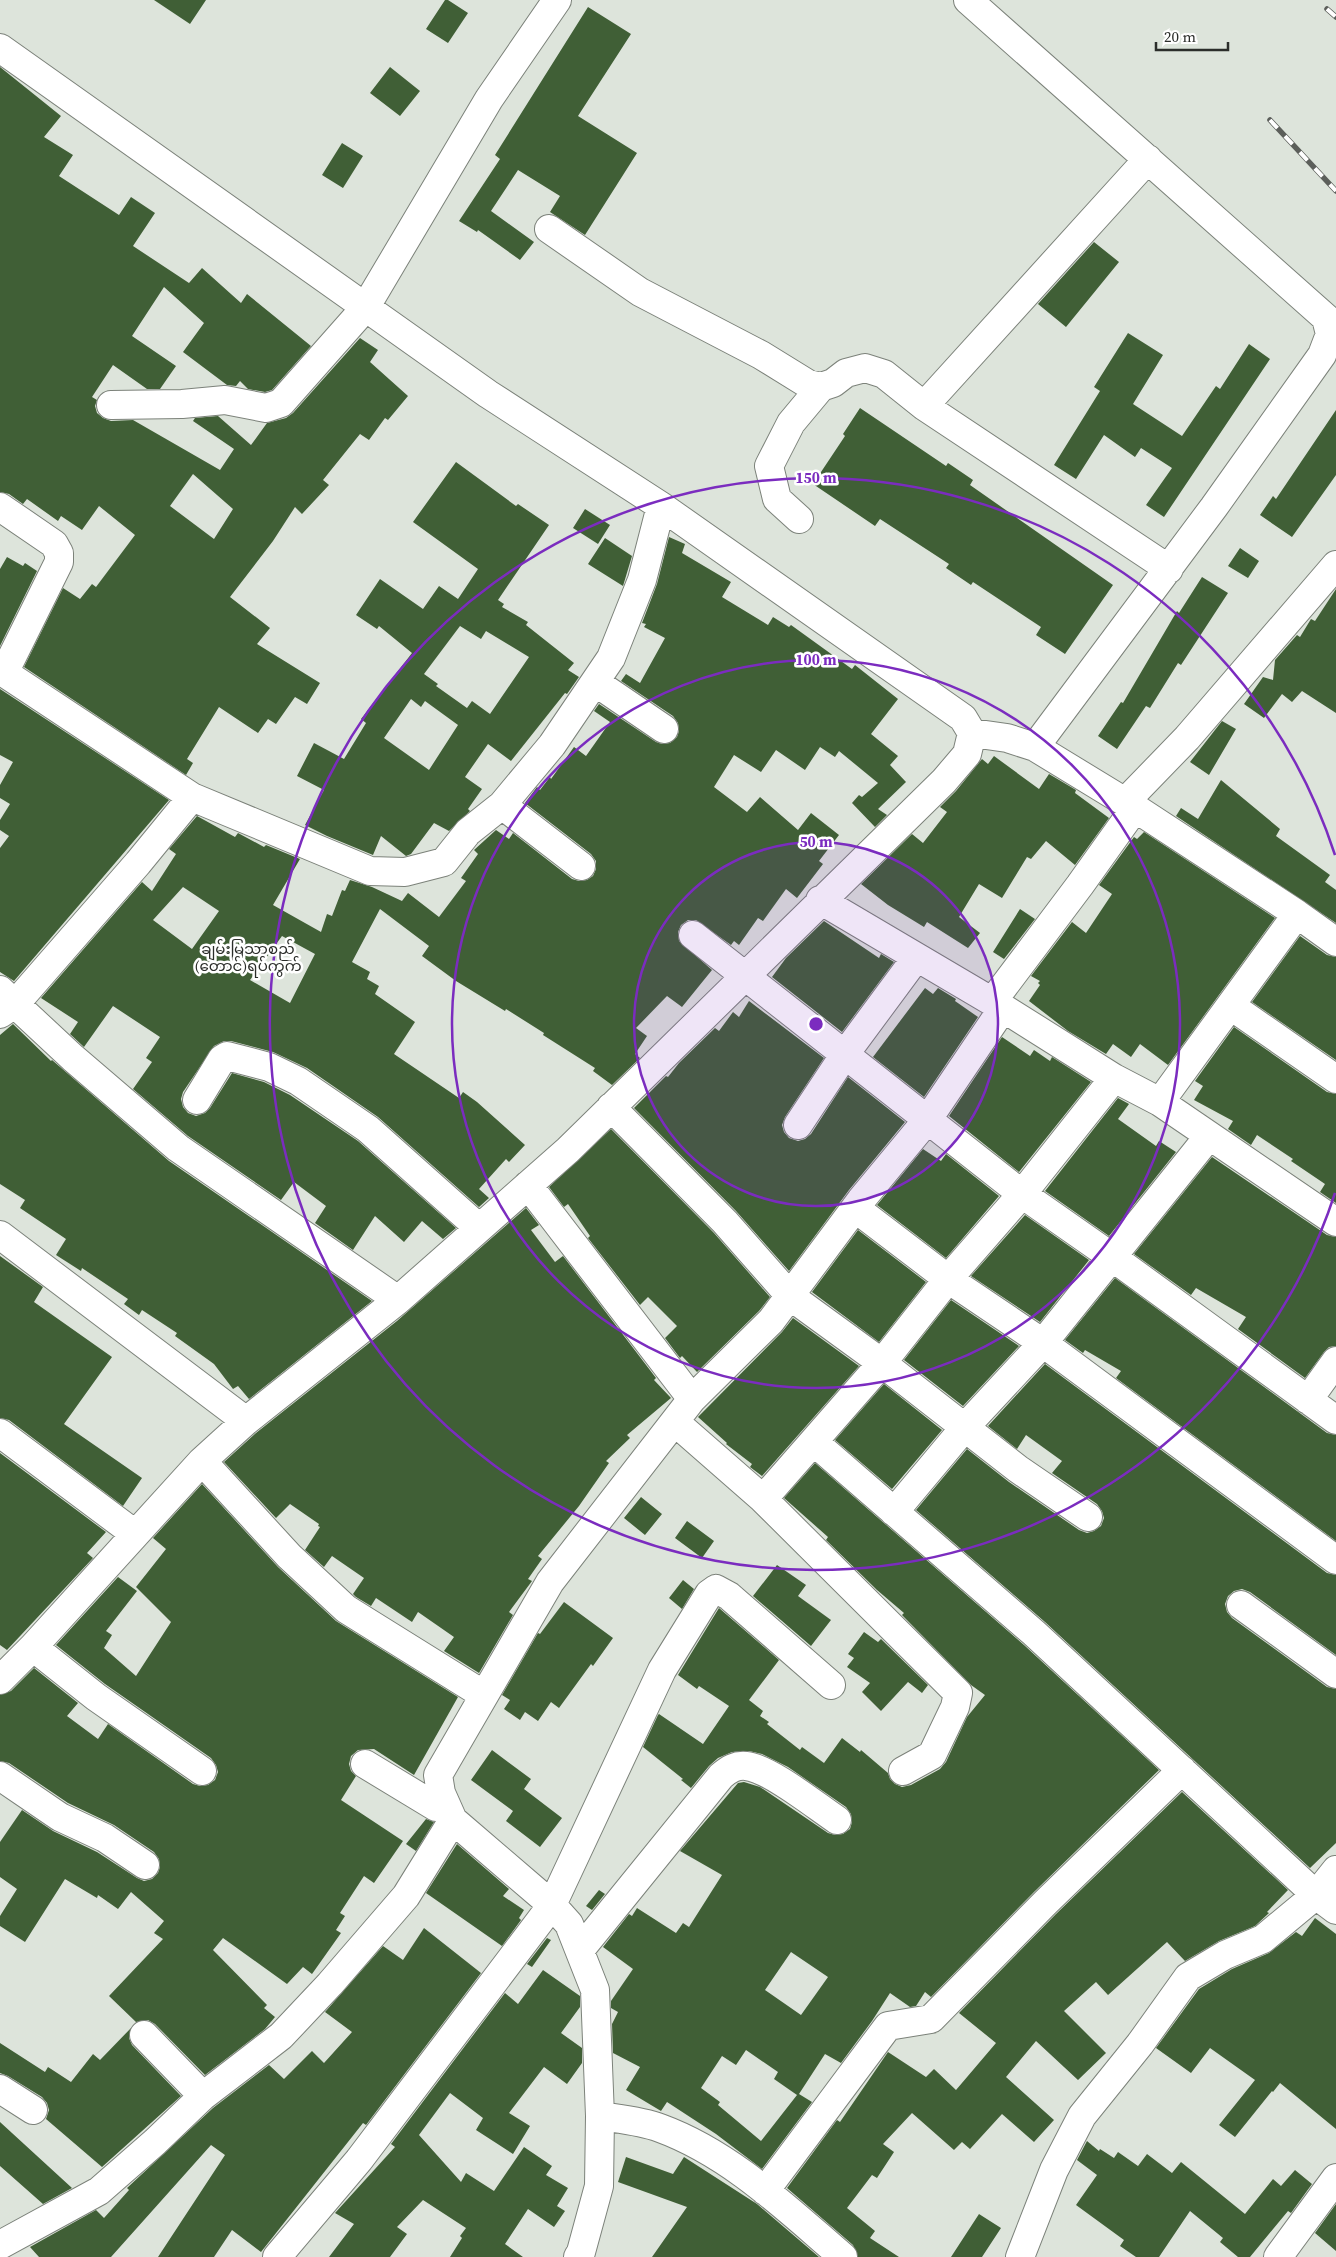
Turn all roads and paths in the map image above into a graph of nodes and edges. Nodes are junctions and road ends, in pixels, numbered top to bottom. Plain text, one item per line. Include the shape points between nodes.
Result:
1 (557, 0) edge
2 (968, 0) edge
3 (0, 48) edge
4 (1148, 159) junction
5 (550, 229) dead end
6 (365, 308) junction
7 (821, 387) junction
8 (111, 405) dead end
9 (924, 406) junction
10 (662, 506) junction
11 (0, 507) edge
12 (799, 519) dead end
13 (1336, 565) edge
14 (1169, 569) junction
15 (2, 672) edge
16 (596, 682) junction
17 (664, 729) dead end
18 (972, 733) junction
19 (1035, 747) junction
20 (192, 796) junction
21 (502, 805) junction
22 (1130, 805) junction
23 (581, 866) dead end
24 (820, 900) junction
25 (1297, 914) junction
26 (693, 935) dead end
27 (1336, 942) edge
28 (916, 958) junction
29 (744, 976) junction
30 (5, 1002) edge
31 (998, 1005) junction
32 (1231, 1006) junction
33 (845, 1054) junction
34 (1114, 1078) junction
35 (1336, 1079) edge
36 (197, 1100) dead end
37 (1160, 1102) junction
38 (611, 1107) junction
39 (928, 1119) junction
40 (798, 1125) dead end
41 (1209, 1136) junction
42 (528, 1186) junction
43 (1022, 1194) junction
44 (855, 1208) junction
45 (1336, 1222) edge
46 (479, 1228) junction
47 (0, 1235) edge
48 (1112, 1257) junction
49 (948, 1279) junction
50 (790, 1296) junction
51 (398, 1300) junction
52 (1043, 1344) junction
53 (1336, 1361) edge
54 (882, 1362) junction
55 (692, 1398) junction
56 (1308, 1400) junction
57 (1336, 1420) edge
58 (246, 1421) junction
59 (675, 1422) junction
60 (965, 1427) junction
61 (0, 1433) edge
62 (814, 1442) junction
63 (202, 1461) junction
64 (763, 1499) junction
65 (894, 1512) junction
66 (1088, 1517) dead end
67 (135, 1534) junction
68 (1336, 1560) edge
69 (1241, 1605) dead end
70 (33, 1647) junction
71 (1336, 1674) edge
72 (0, 1680) edge
73 (831, 1685) dead end
74 (484, 1695) junction
75 (365, 1764) dead end
76 (1182, 1770) junction
77 (202, 1771) dead end
78 (903, 1771) dead end
79 (0, 1776) edge
80 (450, 1812) junction
81 (838, 1820) dead end
82 (145, 1865) dead end
83 (1336, 1870) edge
84 (1326, 1902) edge
85 (552, 1905) junction
86 (580, 1950) junction
87 (144, 2035) dead end
88 (0, 2089) edge
89 (203, 2096) junction
90 (33, 2110) dead end
91 (600, 2116) junction
92 (1336, 2178) edge
93 (765, 2191) junction
94 (0, 2245) edge
95 (277, 2257) edge
96 (578, 2257) edge
97 (843, 2257) edge
98 (1020, 2257) edge
99 (1278, 2257) edge

1 - 6 street via 488,98
2 - 4 street
3 - 6 street
4 - 9 street
4 - 14 street via 1326,318 1330,334 1322,355
5 - 7 street via 640,292 761,355 808,384
6 - 8 street via 281,403 266,408 225,400
6 - 10 street via 488,394
7 - 9 street via 846,373 865,368 884,374
7 - 12 street via 791,423 769,466 777,499
9 - 14 street
10 - 16 street via 642,580 611,658
10 - 18 street via 963,718
11 - 15 street via 54,544 59,553 59,562
13 - 22 street
14 - 19 street
15 - 20 street
16 - 17 street
16 - 21 street via 552,745
18 - 19 street via 1007,738
18 - 24 street via 967,754 944,781
19 - 22 street
20 - 21 street via 370,871 405,872 444,862 468,832
20 - 30 street via 138,863
21 - 23 street
22 - 25 street
22 - 31 street
24 - 28 street
24 - 29 street
25 - 27 street
25 - 32 street
26 - 29 street
28 - 31 street
28 - 33 street
29 - 33 street
29 - 38 street
30 - 51 street via 178,1148
31 - 34 street
31 - 39 street
32 - 35 street
32 - 37 street
33 - 39 street
33 - 40 street
34 - 37 street
34 - 43 street
36 - 46 street via 227,1056 269,1067 298,1081 368,1129
37 - 41 street
38 - 42 street
38 - 50 street via 725,1222
39 - 43 street
39 - 44 street
41 - 45 street
41 - 48 street
42 - 46 street
42 - 55 street
43 - 48 street
43 - 49 street
44 - 49 street
44 - 50 street
46 - 51 street
47 - 58 street
48 - 52 street
48 - 56 street
49 - 52 street
49 - 54 street
50 - 54 street
50 - 55 street via 771,1321
51 - 58 street
52 - 60 street
52 - 68 street
53 - 56 street
54 - 60 street
54 - 62 street
55 - 59 street
56 - 57 street
58 - 63 street
59 - 64 street
59 - 74 street via 550,1582
60 - 65 street
60 - 66 street via 1018,1469
61 - 67 street
62 - 64 street
62 - 65 street
63 - 67 street
63 - 74 street via 289,1556 346,1609
64 - 78 street via 958,1693 955,1707 932,1755
65 - 76 street via 1034,1633
67 - 70 street
69 - 71 street
70 - 72 street
70 - 77 street via 96,1697
73 - 85 street via 728,1596 716,1589 709,1594 662,1670
74 - 80 street via 438,1775 441,1793
75 - 80 street via 436,1807
76 - 84 street
76 - 93 street via 931,2019 888,2026
79 - 82 street via 60,1817 105,1838
80 - 85 street
80 - 89 street via 406,1896 330,1984 281,2036
81 - 86 street via 754,1768 731,1768 721,1776
83 - 84 street
84 - 98 street via 1188,1977 1082,2116 1054,2170
85 - 86 street via 569,1924
85 - 95 street via 359,2160
86 - 91 street via 595,1990
87 - 89 street
88 - 90 street
89 - 94 street via 99,2191
91 - 93 street via 659,2127 706,2150
91 - 96 street via 599,2186
92 - 99 street
93 - 97 street

